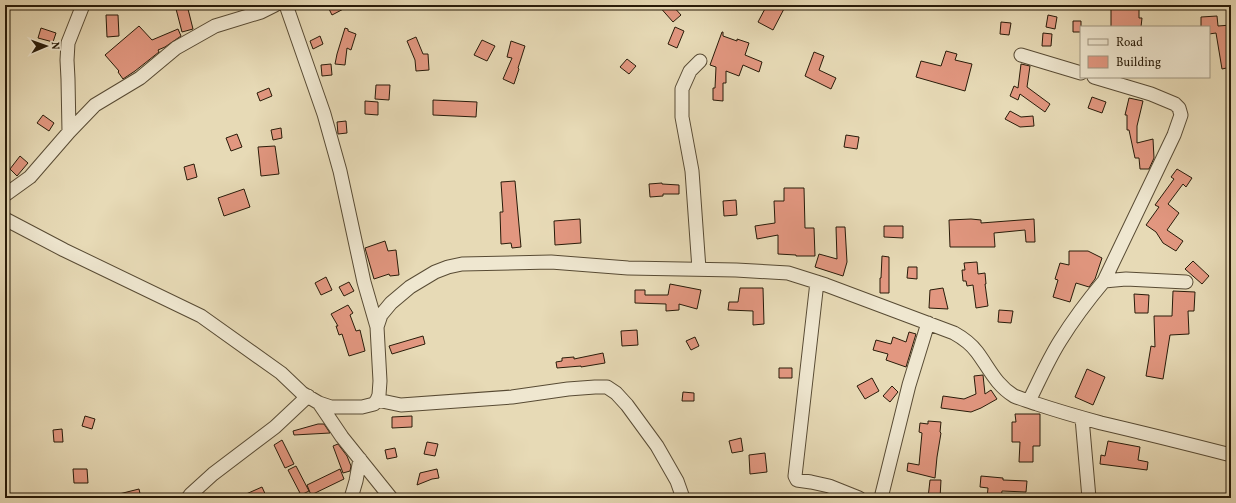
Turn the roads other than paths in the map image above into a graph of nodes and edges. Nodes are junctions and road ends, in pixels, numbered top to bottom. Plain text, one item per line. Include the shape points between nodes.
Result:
1 (83, 5) edge
2 (275, 5) edge
3 (286, 5) edge
4 (1021, 55) dead end
5 (700, 61) dead end
6 (1080, 73) edge
7 (1097, 78) edge
8 (69, 132) junction
9 (5, 195) edge
10 (5, 219) edge
11 (699, 269) junction
12 (1104, 281) junction
13 (817, 282) junction
14 (1186, 282) dead end
15 (928, 323) junction
16 (377, 326) junction
17 (313, 400) junction
18 (377, 400) junction
19 (1029, 401) junction
20 (1082, 418) junction
21 (1231, 455) edge
22 (360, 459) junction
23 (188, 498) edge
24 (351, 498) edge
25 (391, 498) edge
26 (683, 498) edge
27 (859, 498) edge
28 (881, 498) edge
29 (1089, 498) edge

1 - 8 street via 68,43
2 - 8 street via 215,26 176,48 140,78 95,105
3 - 16 street via 324,114
4 - 6 street
5 - 11 street via 690,71 682,90 682,118 692,171
7 - 12 street via 1175,104 1181,115 1174,135
8 - 9 street via 30,177
10 - 17 street via 201,316
11 - 13 street via 788,273
11 - 16 street via 628,268 551,262 462,264 434,272 410,287 391,303 381,315
12 - 14 street
12 - 19 street via 1060,341
13 - 15 street
13 - 27 street via 794,476 797,480 830,486
15 - 19 street via 964,339 977,351 993,377 1005,390
15 - 28 street via 909,385
16 - 18 street via 380,381
17 - 18 street via 331,407 362,407 374,404
17 - 22 street
17 - 23 street via 213,474
18 - 26 street via 401,405 607,387 627,405 657,446
19 - 20 street
20 - 21 street
20 - 29 street
22 - 24 street
22 - 25 street

